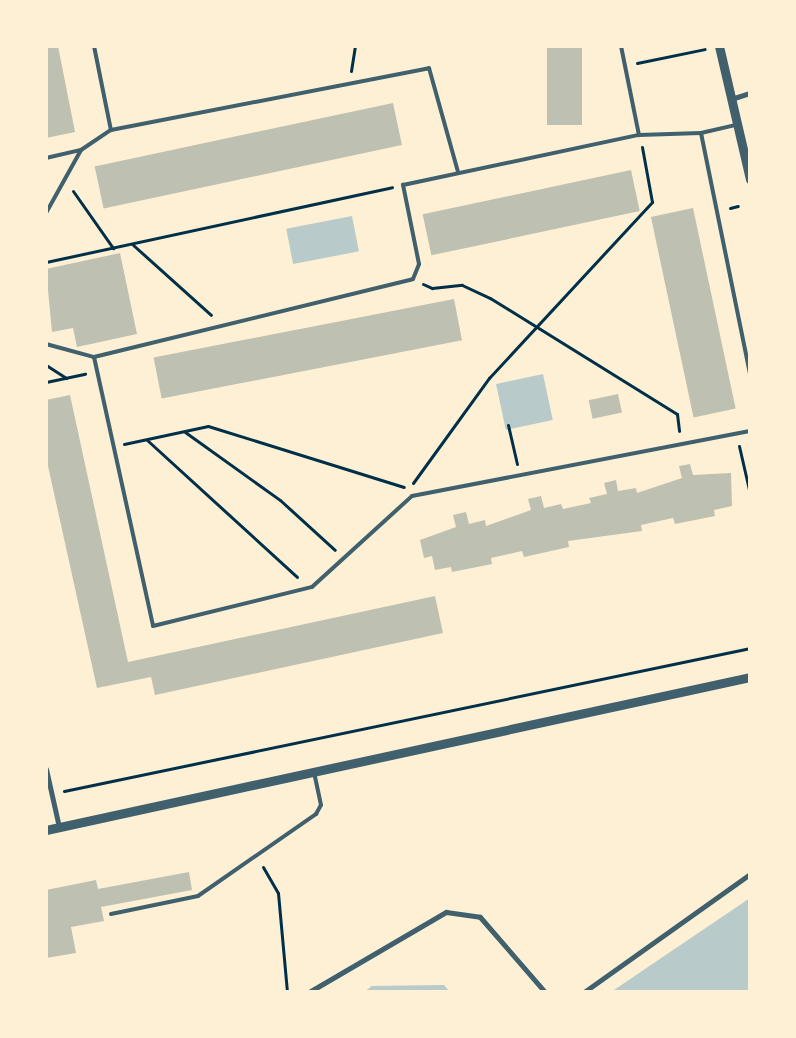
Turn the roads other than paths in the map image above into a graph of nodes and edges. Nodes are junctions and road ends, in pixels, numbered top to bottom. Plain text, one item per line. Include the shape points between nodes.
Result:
1 (94, 46) edge
2 (621, 46) edge
3 (720, 46) edge
4 (750, 94) edge
5 (731, 99) junction
6 (736, 125) junction
7 (111, 130) junction
8 (701, 132) junction
9 (639, 134) junction
10 (80, 150) junction
11 (46, 158) edge
12 (458, 172) junction
13 (750, 179) edge
14 (46, 213) edge
15 (46, 344) edge
16 (94, 357) junction
17 (750, 373) edge
18 (750, 431) edge
19 (750, 677) edge
20 (46, 769) edge
21 (314, 772) junction
22 (59, 827) junction
23 (46, 830) edge
24 (750, 874) edge
25 (111, 914) dead end
26 (310, 992) edge
27 (545, 992) edge
28 (584, 992) edge

1 - 7 lane
2 - 9 lane
3 - 5 street
4 - 5 street
5 - 6 street
6 - 8 lane
6 - 13 street
7 - 10 lane
7 - 12 lane via 429,68
8 - 9 lane
8 - 17 lane
9 - 12 lane
10 - 11 lane
10 - 14 lane
12 - 16 lane via 402,185 419,264 413,279
15 - 16 lane
16 - 18 lane via 153,626 309,588 412,496
19 - 21 street
20 - 22 street
21 - 22 street
21 - 25 lane via 321,804 316,814 198,896
22 - 23 street
24 - 28 street
26 - 27 street via 446,912 480,917

